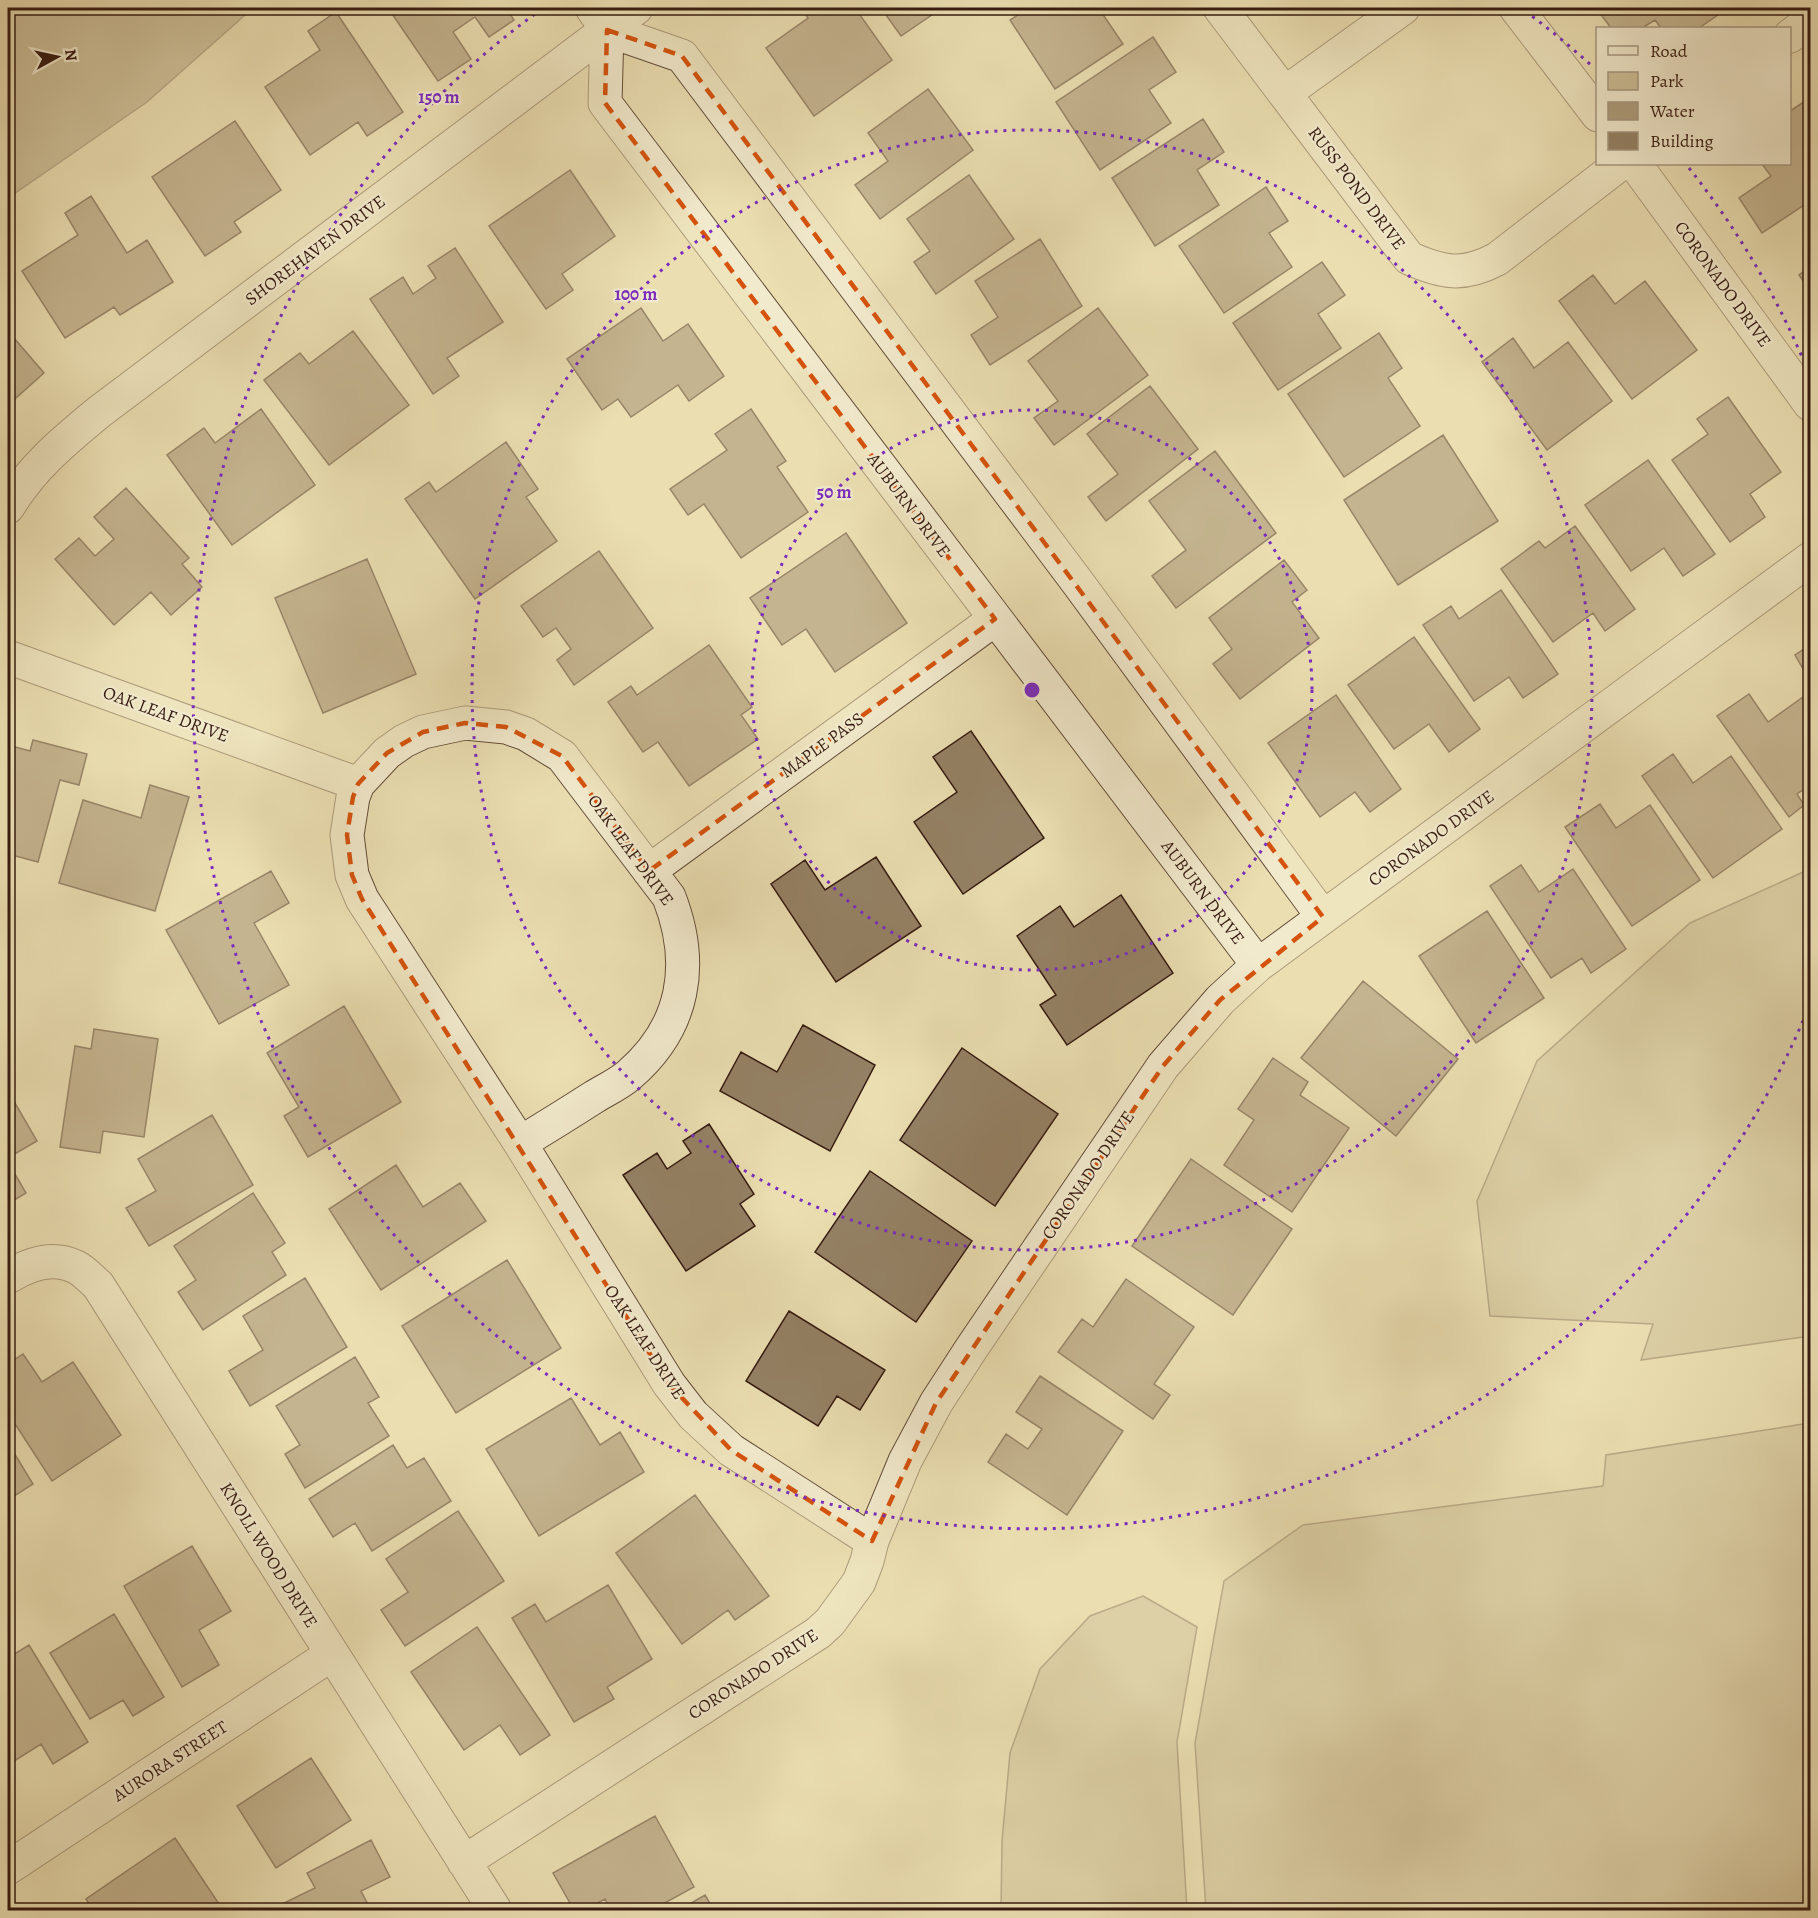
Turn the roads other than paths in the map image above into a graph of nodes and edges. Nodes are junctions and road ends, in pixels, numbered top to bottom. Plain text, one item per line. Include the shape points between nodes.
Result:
1 (636, 8) edge
2 (1220, 8) edge
3 (1403, 8) edge
4 (1516, 8) edge
5 (600, 19) edge
6 (1810, 21) edge
7 (1791, 35) edge
8 (1285, 93) junction
9 (1596, 112) edge
10 (1619, 165) edge
11 (1636, 165) edge
12 (1810, 404) edge
13 (8, 507) edge
14 (1810, 559) edge
15 (996, 619) junction
16 (8, 657) edge
17 (358, 784) junction
18 (649, 871) junction
19 (1323, 917) junction
20 (1258, 965) junction
21 (520, 1143) junction
22 (8, 1277) edge
23 (872, 1541) junction
24 (332, 1654) junction
25 (464, 1862) junction
26 (8, 1868) edge
27 (495, 1911) edge

1 - 5 street, SHOREHAVEN DRIVE
2 - 8 street, RUSS POND DRIVE
3 - 8 street
4 - 9 street
5 - 13 street, SHOREHAVEN DRIVE via 48,454
5 - 15 street, AUBURN DRIVE via 605,103
5 - 19 street via 682,56
6 - 7 street
8 - 10 street, RUSS POND DRIVE via 1409,258 1434,269 1461,272 1497,259
11 - 12 street, CORONADO DRIVE
14 - 19 street, CORONADO DRIVE
15 - 18 street, MAPLE PASS
15 - 20 street, AUBURN DRIVE
16 - 17 street, OAK LEAF DRIVE
17 - 18 street, OAK LEAF DRIVE via 387,753 423,732 465,723 506,727 562,756
17 - 21 street, OAK LEAF DRIVE via 347,835 352,875 362,899
18 - 21 street, OAK LEAF DRIVE via 669,897 682,939 682,984 669,1026 658,1045 626,1077
19 - 20 street, CORONADO DRIVE
20 - 23 street, CORONADO DRIVE via 1220,1000 1163,1066 977,1339 905,1461
21 - 23 street, OAK LEAF DRIVE via 669,1384 693,1415 731,1450
22 - 24 street, KNOLL WOOD DRIVE via 38,1263 57,1262 76,1267 98,1285
23 - 25 street, CORONADO DRIVE via 859,1582 818,1633
24 - 25 street, KNOLL WOOD DRIVE
24 - 26 street, AURORA STREET
25 - 27 street, KNOLL WOOD DRIVE

